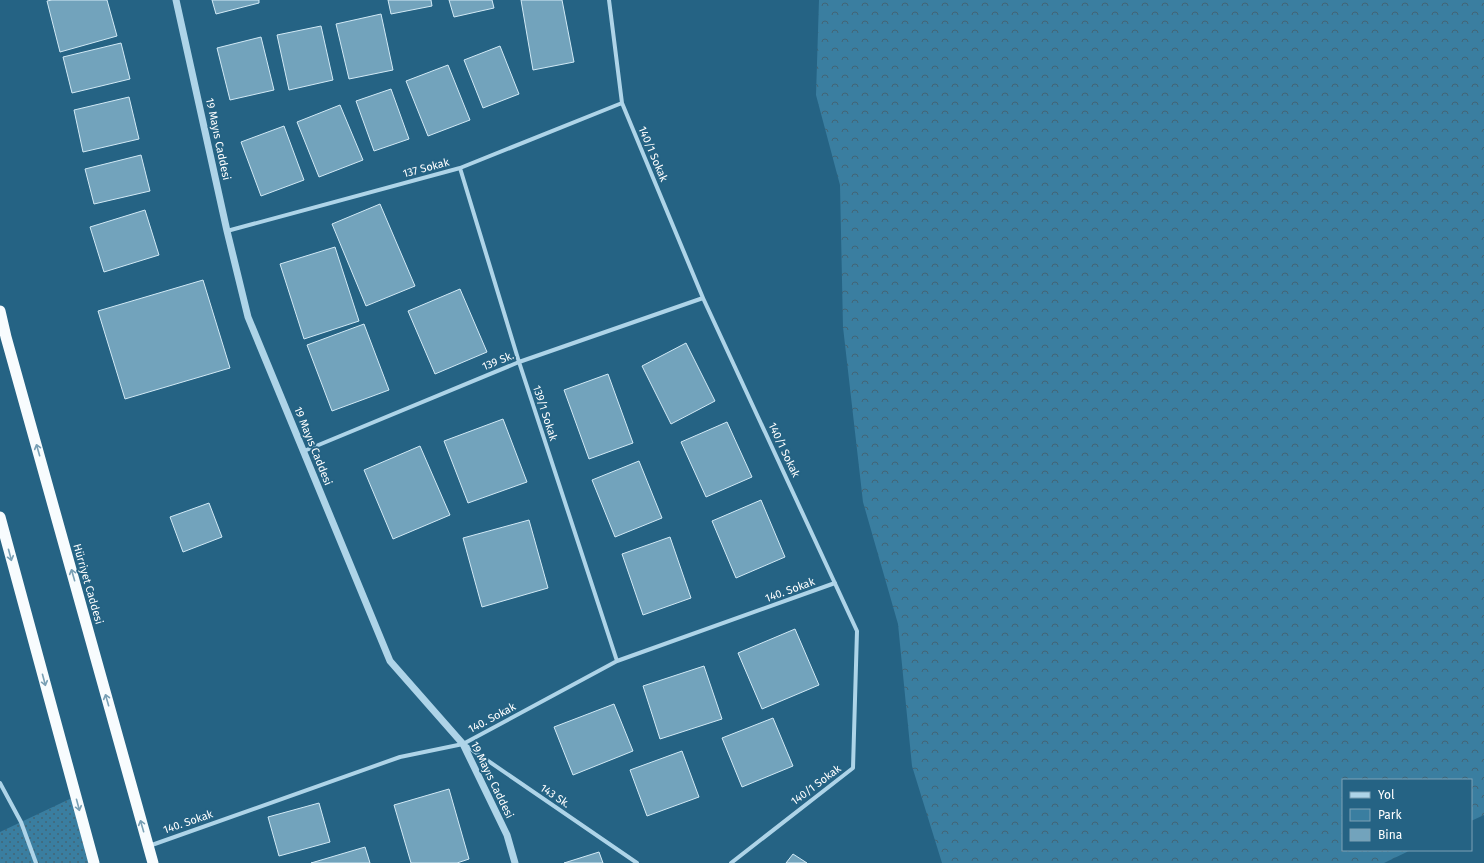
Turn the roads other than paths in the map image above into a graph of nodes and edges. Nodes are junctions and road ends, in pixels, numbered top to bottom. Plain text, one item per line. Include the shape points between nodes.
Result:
1 (176, 0) edge
2 (609, 0) edge
3 (622, 103) junction
4 (460, 168) junction
5 (227, 231) junction
6 (703, 298) junction
7 (0, 311) edge
8 (519, 362) junction
9 (304, 450) junction
10 (0, 517) edge
11 (835, 583) junction
12 (617, 662) junction
13 (463, 744) junction
14 (0, 783) edge
15 (148, 846) junction
16 (36, 863) edge
17 (94, 863) edge
18 (153, 863) edge
19 (514, 863) edge
20 (637, 863) edge
21 (731, 863) edge

1 - 5 street, 19 Mayıs Caddesi
2 - 3 street, 140/1 Sokak
3 - 4 street, 137 Sokak
3 - 6 street, 140/1 Sokak
4 - 5 street, 137 Sokak
4 - 8 street, 139/1 Sokak
5 - 9 street, 19 Mayıs Caddesi via 248,317
6 - 8 street, 139 Sk.
6 - 11 street, 140/1 Sokak
15 -> 7 highway, Hürriyet Caddesi
8 - 9 street, 139 Sk.
8 - 12 street, 139/1 Sokak
9 - 13 street, 19 Mayıs Caddesi via 390,662
10 -> 17 highway
11 - 12 street, 140. Sokak
11 - 21 street, 140/1 Sokak via 857,631 853,768
12 - 13 street, 140. Sokak
13 - 15 street, 140. Sokak via 400,757
13 - 19 street, 19 Mayıs Caddesi via 507,835
13 - 20 street, 143 Sk.
14 - 16 street via 21,822
15 - 18 highway, Hürriyet Caddesi

